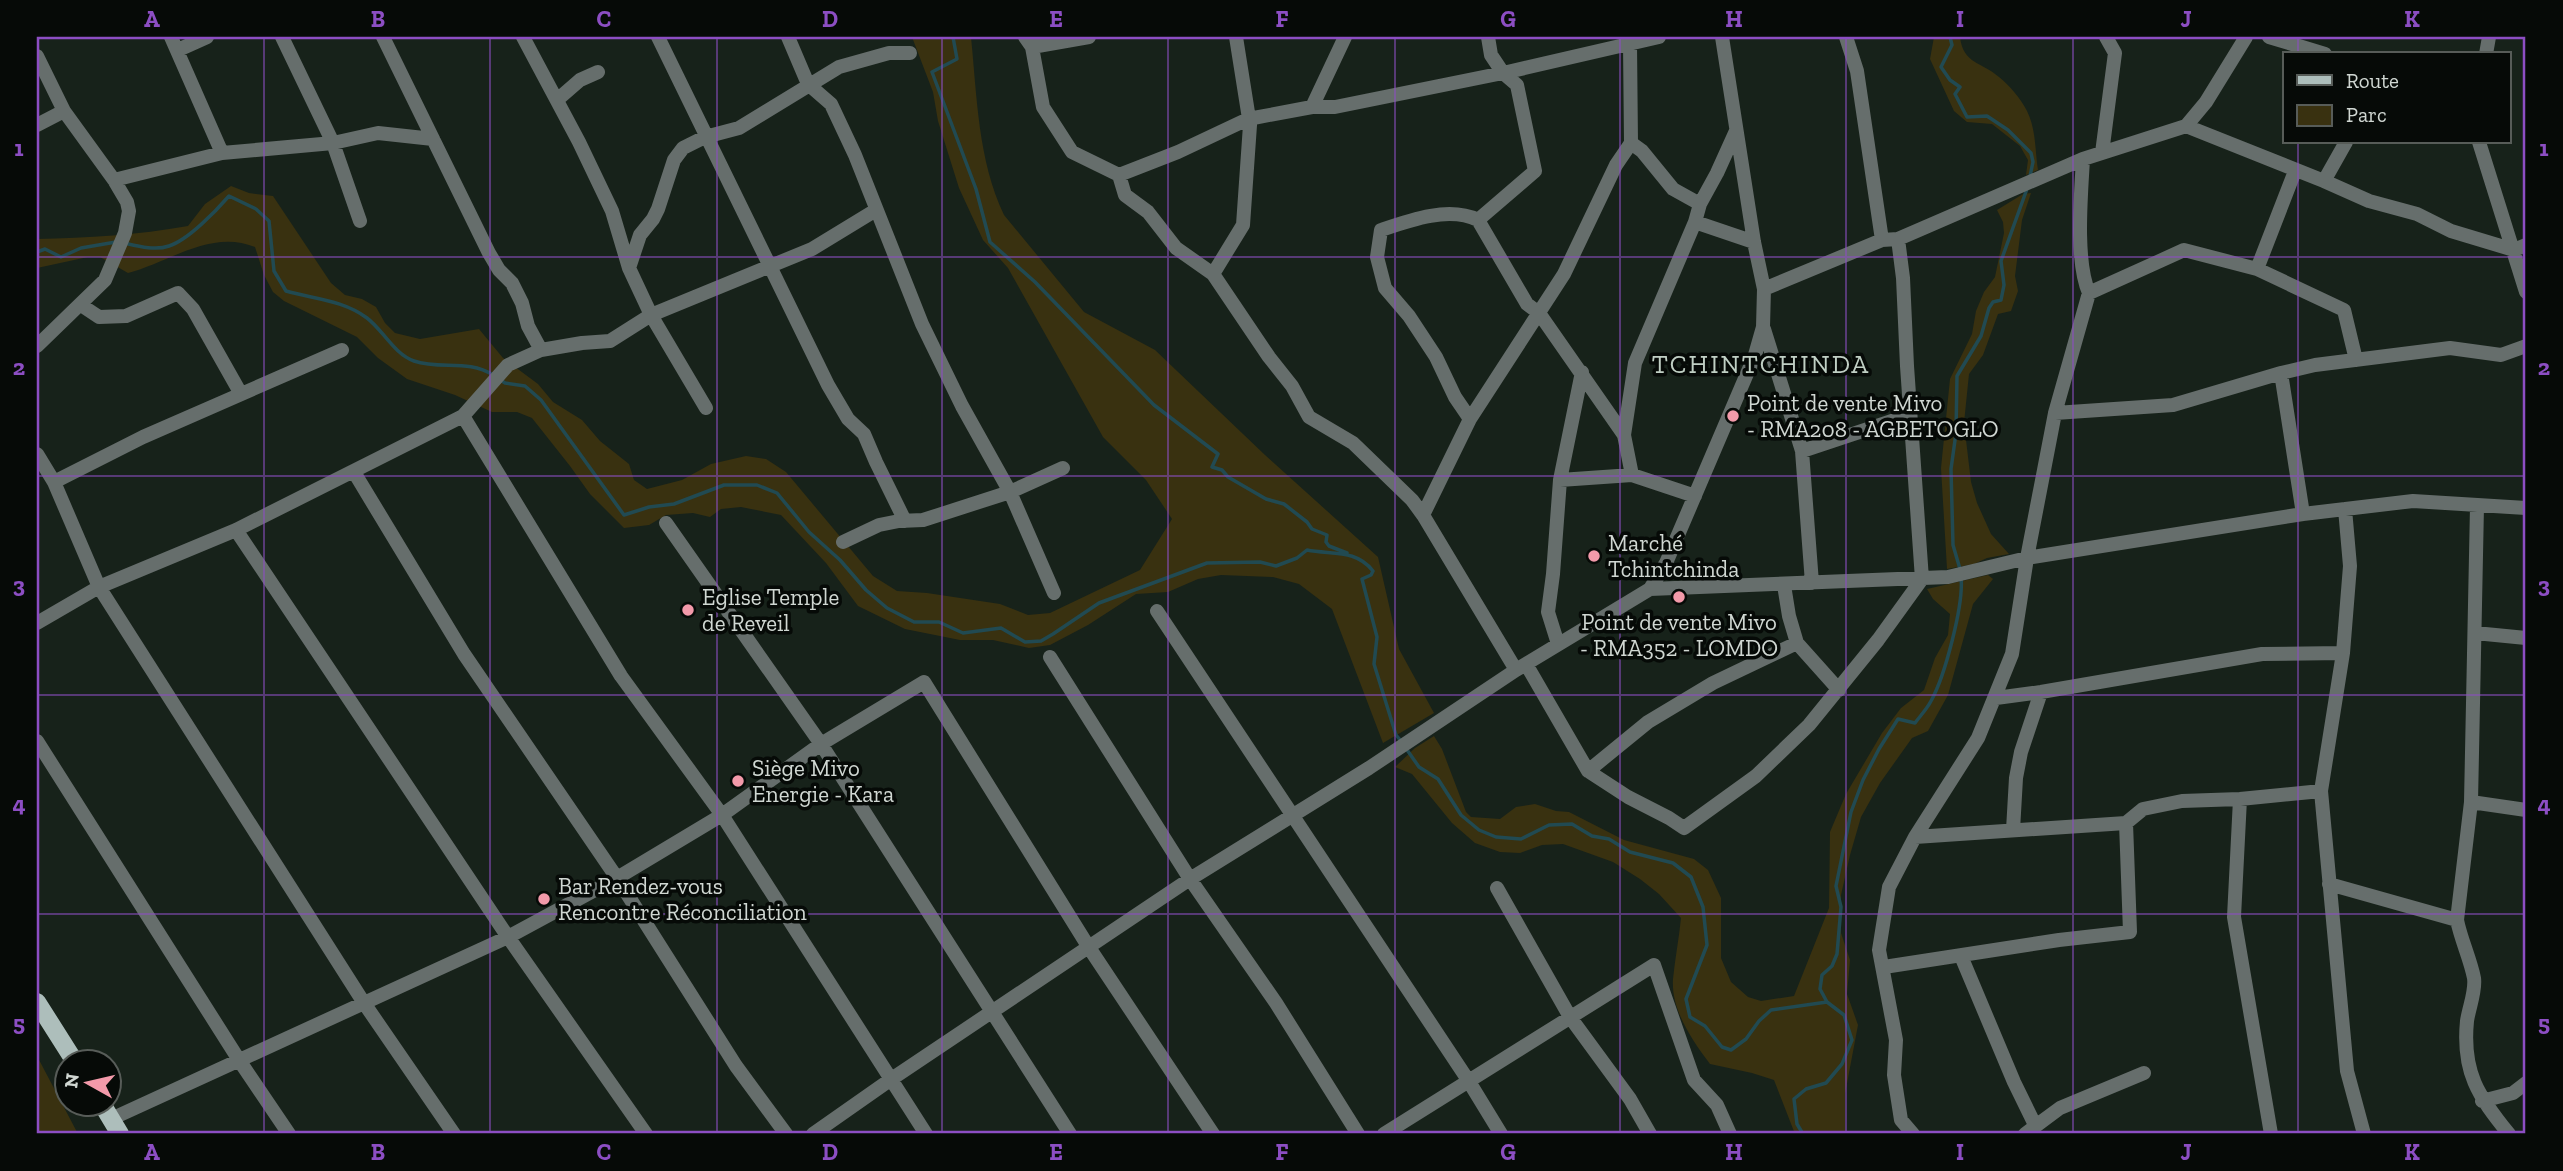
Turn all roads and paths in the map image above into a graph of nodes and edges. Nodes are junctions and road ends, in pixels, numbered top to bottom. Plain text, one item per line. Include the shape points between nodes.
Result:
1 (207, 37) edge
2 (282, 37) edge
3 (383, 37) edge
4 (523, 37) edge
5 (658, 37) edge
6 (788, 37) edge
7 (1089, 37) edge
8 (1236, 37) edge
9 (1345, 37) edge
10 (1488, 37) edge
11 (1659, 37) edge
12 (1722, 37) edge
13 (1846, 37) edge
14 (2106, 37) edge
15 (2246, 37) edge
16 (2269, 37) edge
17 (1629, 41) edge
18 (1029, 42) edge
19 (174, 43) edge
20 (2318, 52) edge
21 (910, 53) dead end
22 (37, 57) edge
23 (598, 72) dead end
24 (1503, 73) junction
25 (808, 84) junction
26 (557, 100) junction
27 (1312, 107) junction
28 (64, 111) junction
29 (1248, 119) junction
30 (37, 125) edge
31 (2186, 126) junction
32 (1736, 131) junction
33 (705, 137) junction
34 (433, 139) junction
35 (333, 143) junction
36 (1631, 144) junction
37 (2345, 144) edge
38 (2480, 144) edge
39 (222, 153) junction
40 (2102, 153) junction
41 (2083, 159) junction
42 (2295, 171) junction
43 (1119, 175) junction
44 (114, 180) junction
45 (2324, 181) junction
46 (1700, 204) junction
47 (876, 210) junction
48 (1478, 220) junction
49 (360, 221) dead end
50 (1695, 222) junction
51 (1898, 239) junction
52 (1882, 240) junction
53 (1754, 242) junction
54 (2520, 248) edge
55 (769, 265) junction
56 (629, 268) junction
57 (2257, 269) junction
58 (1213, 274) junction
59 (1764, 289) junction
60 (2526, 292) edge
61 (2089, 293) junction
62 (81, 305) junction
63 (1539, 313) junction
64 (651, 315) junction
65 (1763, 327) junction
66 (37, 346) edge
67 (2526, 346) edge
68 (341, 350) dead end
69 (541, 350) junction
70 (2356, 360) junction
71 (1582, 372) junction
72 (2281, 373) junction
73 (241, 394) junction
74 (706, 408) dead end
75 (2055, 413) junction
76 (1910, 415) junction
77 (463, 416) junction
78 (1470, 419) junction
79 (1624, 435) junction
80 (1802, 451) junction
81 (37, 454) edge
82 (1063, 468) dead end
83 (354, 472) junction
84 (1632, 475) junction
85 (1560, 480) junction
86 (54, 482) junction
87 (1010, 492) junction
88 (1695, 496) junction
89 (2477, 506) junction
90 (2526, 508) edge
91 (2345, 509) junction
92 (2303, 514) junction
93 (1423, 515) junction
94 (905, 521) junction
95 (666, 523) dead end
96 (236, 530) junction
97 (843, 542) dead end
98 (2027, 558) junction
99 (1922, 579) junction
100 (1812, 583) junction
101 (1784, 585) junction
102 (99, 587) junction
103 (1650, 589) junction
104 (1054, 593) dead end
105 (1157, 611) dead end
106 (37, 623) edge
107 (2475, 634) junction
108 (2526, 638) edge
109 (1797, 643) junction
110 (1558, 645) junction
111 (2343, 653) junction
112 (1050, 657) dead end
113 (1521, 667) junction
114 (1839, 690) junction
115 (2041, 692) junction
116 (1996, 698) junction
117 (37, 741) edge
118 (821, 744) junction
119 (1588, 771) junction
120 (2321, 790) junction
121 (2240, 799) junction
122 (2472, 802) junction
123 (2526, 810) edge
124 (722, 815) junction
125 (1294, 816) junction
126 (2126, 823) junction
127 (2013, 830) junction
128 (1915, 837) junction
129 (617, 878) junction
130 (1190, 879) junction
131 (2329, 884) junction
132 (1497, 888) dead end
133 (2457, 920) junction
134 (508, 937) junction
135 (1088, 946) junction
136 (1961, 956) junction
137 (1884, 967) junction
138 (37, 1002) edge
139 (364, 1003) junction
140 (992, 1013) junction
141 (1570, 1017) junction
142 (66, 1048) edge
143 (239, 1060) junction
144 (2144, 1073) dead end
145 (890, 1080) junction
146 (1468, 1080) junction
147 (2526, 1083) edge
148 (2482, 1101) junction
149 (111, 1119) edge
150 (2030, 1129) edge
151 (289, 1134) edge
152 (454, 1134) edge
153 (646, 1134) edge
154 (786, 1134) edge
155 (813, 1134) edge
156 (926, 1134) edge
157 (1070, 1134) edge
158 (1213, 1134) edge
159 (1358, 1134) edge
160 (1384, 1134) edge
161 (1501, 1134) edge
162 (1650, 1134) edge
163 (1730, 1134) edge
164 (1913, 1134) edge
165 (2271, 1134) edge
166 (2364, 1134) edge
167 (2509, 1134) edge

1 - 19 street
2 - 35 street
3 - 34 street
4 - 26 street
5 - 33 street
6 - 25 street
7 - 18 street
8 - 29 street
9 - 27 street
10 - 24 street via 1491,55
11 - 17 street
12 - 32 street
13 - 52 street via 1857,71
14 - 40 street via 2115,53
15 - 31 street
16 - 20 street
17 - 24 street
17 - 36 street
18 - 43 street via 1043,107 1072,152
19 - 39 street
21 - 25 street via 889,53 839,67
22 - 28 street
23 - 26 street via 580,80
24 - 27 street via 1335,107
24 - 48 street via 1517,85 1535,171
25 - 33 street via 739,128
25 - 47 street via 831,104
26 - 56 street via 612,211
27 - 29 street
28 - 30 street
28 - 44 street
29 - 43 street
29 - 58 street via 1243,225
31 - 40 street
31 - 42 street
32 - 46 street
32 - 53 street
33 - 55 street
33 - 56 street via 683,148 674,160 658,209 640,235
34 - 35 street via 378,133
34 - 69 street via 489,253 512,283
35 - 39 street
35 - 49 street
36 - 46 street via 1673,189
36 - 63 street
37 - 45 street
38 - 54 street
39 - 44 street
40 - 41 street
41 - 51 street
41 - 61 street via 2084,281
42 - 45 street
42 - 57 street
43 - 58 street via 1125,195 1149,212 1176,248
44 - 62 street via 129,211 125,233 105,280
45 - 54 street via 2451,231
46 - 50 street
47 - 55 street via 812,249
47 - 87 street via 922,324
48 - 63 street via 1527,304
48 - 78 street via 1466,214 1413,218 1381,230 1377,257 1385,288 1436,357
50 - 53 street
50 - 79 street via 1635,363
51 - 52 street
51 - 76 street
52 - 59 street
53 - 59 street
54 - 60 street
55 - 64 street
55 - 94 street via 828,385 848,419 864,434
56 - 64 street
57 - 61 street via 2184,250
57 - 70 street via 2344,310
58 - 93 street via 1309,417 1353,443
59 - 65 street
61 - 75 street
62 - 66 street
62 - 73 street via 99,317 127,316 178,293 193,309
63 - 71 street
63 - 78 street
64 - 69 street via 610,341
64 - 74 street
65 - 80 street
65 - 88 street
67 - 70 street via 2501,355 2450,348
68 - 73 street
69 - 77 street via 508,365
70 - 72 street
71 - 79 street
71 - 85 street
72 - 75 street via 2174,405
72 - 92 street
73 - 86 street
75 - 98 street
76 - 80 street
76 - 99 street
77 - 83 street
77 - 124 street via 621,676
78 - 93 street
79 - 84 street
80 - 100 street
81 - 86 street
82 - 87 street
83 - 96 street
83 - 129 street via 464,654
84 - 85 street
84 - 88 street
85 - 110 street via 1548,611
86 - 102 street
87 - 94 street via 923,520
87 - 104 street
88 - 103 street
89 - 90 street
89 - 91 street via 2413,501
89 - 107 street
91 - 92 street
91 - 111 street via 2350,566
92 - 98 street
93 - 113 street
94 - 97 street via 879,525
95 - 118 street
96 - 102 street
96 - 134 street
98 - 99 street
98 - 116 street via 2012,654
99 - 100 street
99 - 114 street
100 - 101 street
101 - 103 street
101 - 109 street
102 - 106 street
102 - 139 street
103 - 110 street
105 - 125 street
107 - 108 street
107 - 122 street
109 - 114 street
109 - 119 street via 1713,683 1648,722
110 - 113 street
111 - 115 street via 2262,654
111 - 120 street
112 - 130 street
113 - 119 street
113 - 125 street
114 - 119 street via 1756,776 1684,828
115 - 116 street
115 - 127 street via 2021,752
116 - 128 street via 1978,738
117 - 143 street
118 - 124 street
118 - 135 street via 924,682
118 - 140 street
120 - 121 street
120 - 131 street
121 - 126 street via 2182,801 2143,809
121 - 165 street via 2234,917
122 - 123 street
122 - 133 street
124 - 129 street
124 - 145 street
125 - 130 street
125 - 146 street
126 - 127 street
126 - 136 street via 2130,932
127 - 128 street
128 - 137 street via 1889,887 1879,950
129 - 134 street
129 - 154 street via 736,1066
130 - 135 street
130 - 159 street via 1276,1003
131 - 133 street
131 - 166 street via 2347,1071
132 - 141 street
133 - 148 street via 2474,980 2467,1022 2468,1063
134 - 139 street
134 - 153 street
135 - 140 street
135 - 158 street
136 - 137 street
136 - 150 street
137 - 164 street via 1896,1040 1900,1120
138 - 142 main road
139 - 143 street
139 - 152 street
140 - 145 street
140 - 157 street
141 - 146 street
141 - 162 street
141 - 163 street via 1654,965 1694,1080 1717,1105
143 - 149 street
143 - 151 street
144 - 150 street via 2060,1108
145 - 155 street
145 - 156 street
146 - 160 street
146 - 161 street
147 - 148 street via 2513,1093
148 - 167 street

